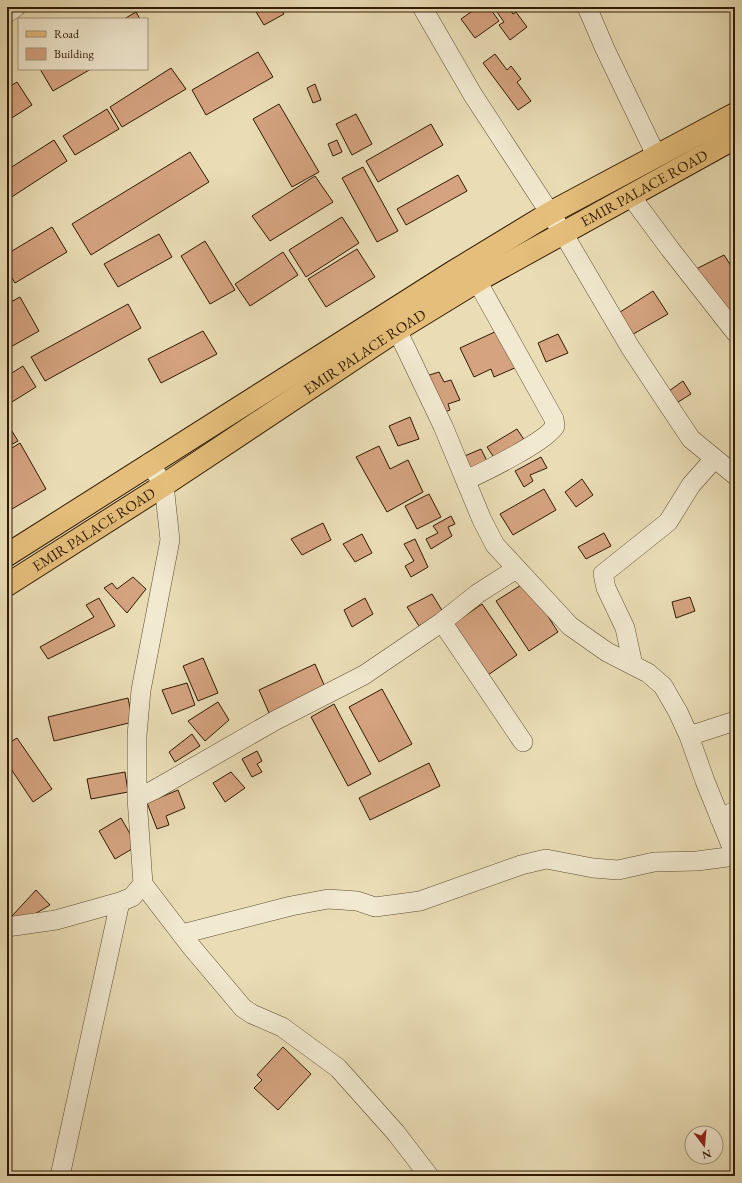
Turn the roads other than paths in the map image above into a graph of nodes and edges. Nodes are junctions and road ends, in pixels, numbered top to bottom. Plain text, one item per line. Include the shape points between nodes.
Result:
1 (16, 7) edge
2 (422, 7) edge
3 (587, 7) edge
4 (7, 13) edge
5 (735, 114) edge
6 (735, 138) edge
7 (656, 155) junction
8 (630, 195) junction
9 (550, 214) junction
10 (563, 233) junction
11 (477, 281) junction
12 (397, 330) junction
13 (735, 332) edge
14 (714, 459) junction
15 (150, 464) junction
16 (735, 475) edge
17 (466, 480) junction
18 (164, 485) junction
19 (12, 549) edge
20 (516, 569) junction
21 (7, 585) edge
22 (442, 622) junction
23 (633, 665) junction
24 (735, 721) edge
25 (689, 736) junction
26 (523, 742) dead end
27 (137, 798) junction
28 (727, 815) edge
29 (735, 855) edge
30 (143, 884) junction
31 (120, 902) junction
32 (7, 928) edge
33 (182, 934) junction
34 (60, 1176) edge
35 (429, 1176) edge

1 - 4 street
2 - 9 street via 473,95
3 - 7 street
5 - 7 main road, EMIR PALACE ROAD
6 - 8 main road, EMIR PALACE ROAD
7 - 9 main road, EMIR PALACE ROAD
8 - 10 main road, EMIR PALACE ROAD
8 - 13 street
9 - 10 street
9 - 15 main road, EMIR PALACE ROAD via 384,315
10 - 11 main road, EMIR PALACE ROAD
10 - 14 street via 630,347 673,413 691,439
11 - 12 main road, EMIR PALACE ROAD
11 - 17 street via 556,426 547,436 500,464
12 - 17 street
12 - 18 main road, EMIR PALACE ROAD
14 - 16 street
14 - 23 street via 690,485 668,522 602,576 625,628
15 - 18 street
15 - 19 main road, EMIR PALACE ROAD
17 - 20 street via 482,520 496,545
18 - 21 main road, EMIR PALACE ROAD
18 - 27 street via 170,540 141,690 137,735
20 - 22 street via 477,594
20 - 23 street via 570,626 589,641
22 - 26 street
22 - 27 street via 364,675 276,720
23 - 25 street via 657,679 678,712
24 - 25 street
25 - 28 street
27 - 30 street
28 - 29 street
29 - 33 street via 697,861 654,862 618,870 546,859 521,865 420,901 375,907 357,901 328,899
30 - 31 street via 132,898
30 - 33 street
31 - 32 street via 56,920
31 - 34 street
33 - 35 street via 243,1008 282,1027 338,1068 396,1133

